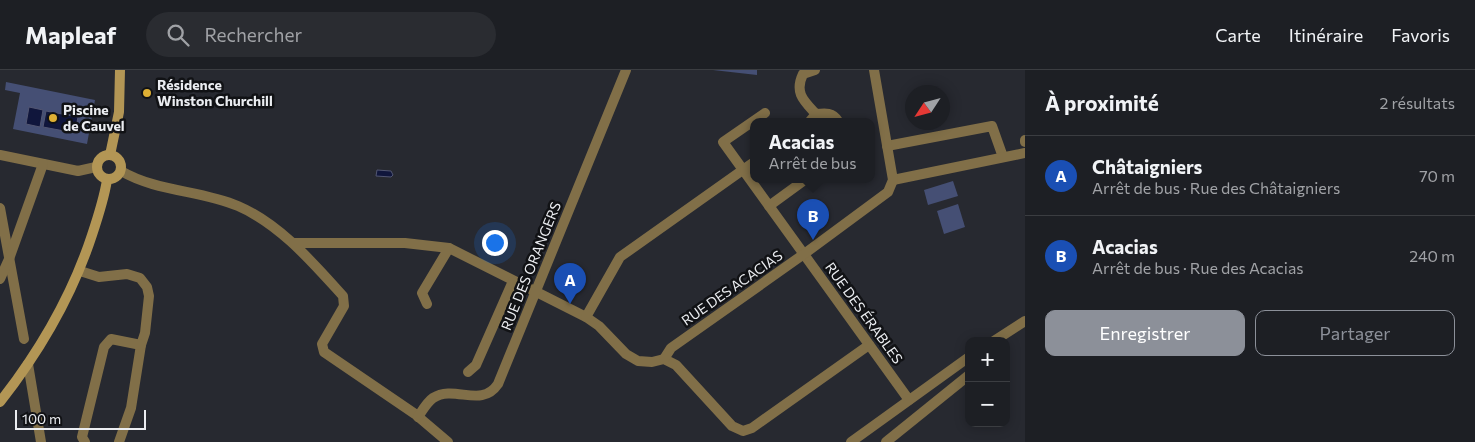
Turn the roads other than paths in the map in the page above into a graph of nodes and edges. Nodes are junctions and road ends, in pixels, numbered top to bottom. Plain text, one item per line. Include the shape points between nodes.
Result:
1 (120, 70) edge
2 (626, 70) edge
3 (815, 70) edge
4 (874, 70) edge
5 (765, 113) dead end
6 (758, 118) edge
7 (813, 118) edge
8 (836, 118) edge
9 (750, 124) edge
10 (887, 146) junction
11 (1025, 153) edge
12 (0, 155) edge
13 (110, 155) junction
14 (1003, 157) junction
15 (44, 164) junction
16 (750, 165) edge
17 (96, 167) junction
18 (743, 170) junction
19 (121, 171) junction
20 (107, 180) junction
21 (750, 180) edge
22 (893, 180) junction
23 (752, 183) edge
24 (801, 183) edge
25 (769, 206) junction
26 (0, 208) edge
27 (294, 243) junction
28 (449, 248) junction
29 (804, 254) junction
30 (9, 259) junction
31 (80, 271) junction
32 (0, 279) edge
33 (513, 281) junction
34 (536, 293) junction
35 (427, 304) dead end
36 (586, 317) junction
37 (1025, 321) edge
38 (1000, 337) edge
39 (24, 339) dead end
40 (141, 345) junction
41 (869, 345) junction
42 (664, 359) junction
43 (965, 360) edge
44 (28, 364) junction
45 (468, 372) dead end
46 (965, 378) edge
47 (909, 400) junction
48 (0, 402) edge
49 (418, 417) junction
50 (41, 442) edge
51 (85, 442) edge
52 (119, 442) edge
53 (448, 442) edge
54 (851, 442) edge
55 (886, 442) edge

1 - 13 main road via 119,112
2 - 34 street, RUE DES ORANGERS
3 - 7 street via 803,74 799,90
4 - 10 street
5 - 6 street, RUE DES ÉRABLES
7 - 8 street via 830,113
9 - 18 street, RUE DES ÉRABLES via 724,142
10 - 14 street via 992,126
10 - 22 street
11 - 14 street
12 - 15 street
13 - 17 main road via 100,158
13 - 19 main road via 119,161
14 - 22 street
15 - 17 street via 78,170
15 - 30 street
16 - 18 street
17 - 20 main road via 98,174
18 - 21 street, RUE DES ÉRABLES
18 - 36 street via 620,257
19 - 20 main road via 117,177
19 - 27 street via 139,181 239,206
20 - 31 main road via 102,207
22 - 29 street, RUE DES ACACIAS via 881,198
23 - 25 street, RUE DES ÉRABLES
24 - 25 street
25 - 29 street, RUE DES ÉRABLES
26 - 30 street
27 - 28 street via 405,244
27 - 49 street via 343,296 344,306 322,344 324,352
28 - 33 street
28 - 35 street via 422,293
29 - 41 street, RUE DES ÉRABLES
29 - 42 street, RUE DES ACACIAS via 671,348
30 - 32 street
30 - 39 street
31 - 40 street via 99,277 127,274 144,282 149,296
31 - 44 main road via 60,313
33 - 34 street
33 - 45 street via 476,365
34 - 36 street
34 - 49 street, RUE DES ORANGERS via 493,392 483,397 438,396 430,400
36 - 42 street via 638,361
37 - 38 street
40 - 51 street via 112,339 104,348 82,437
40 - 52 street via 131,408
41 - 42 street via 752,428 742,431 732,426 676,365
41 - 47 street, RUE DES ÉRABLES
43 - 47 street
44 - 48 main road
44 - 50 street
46 - 55 street
47 - 54 street
49 - 53 street

